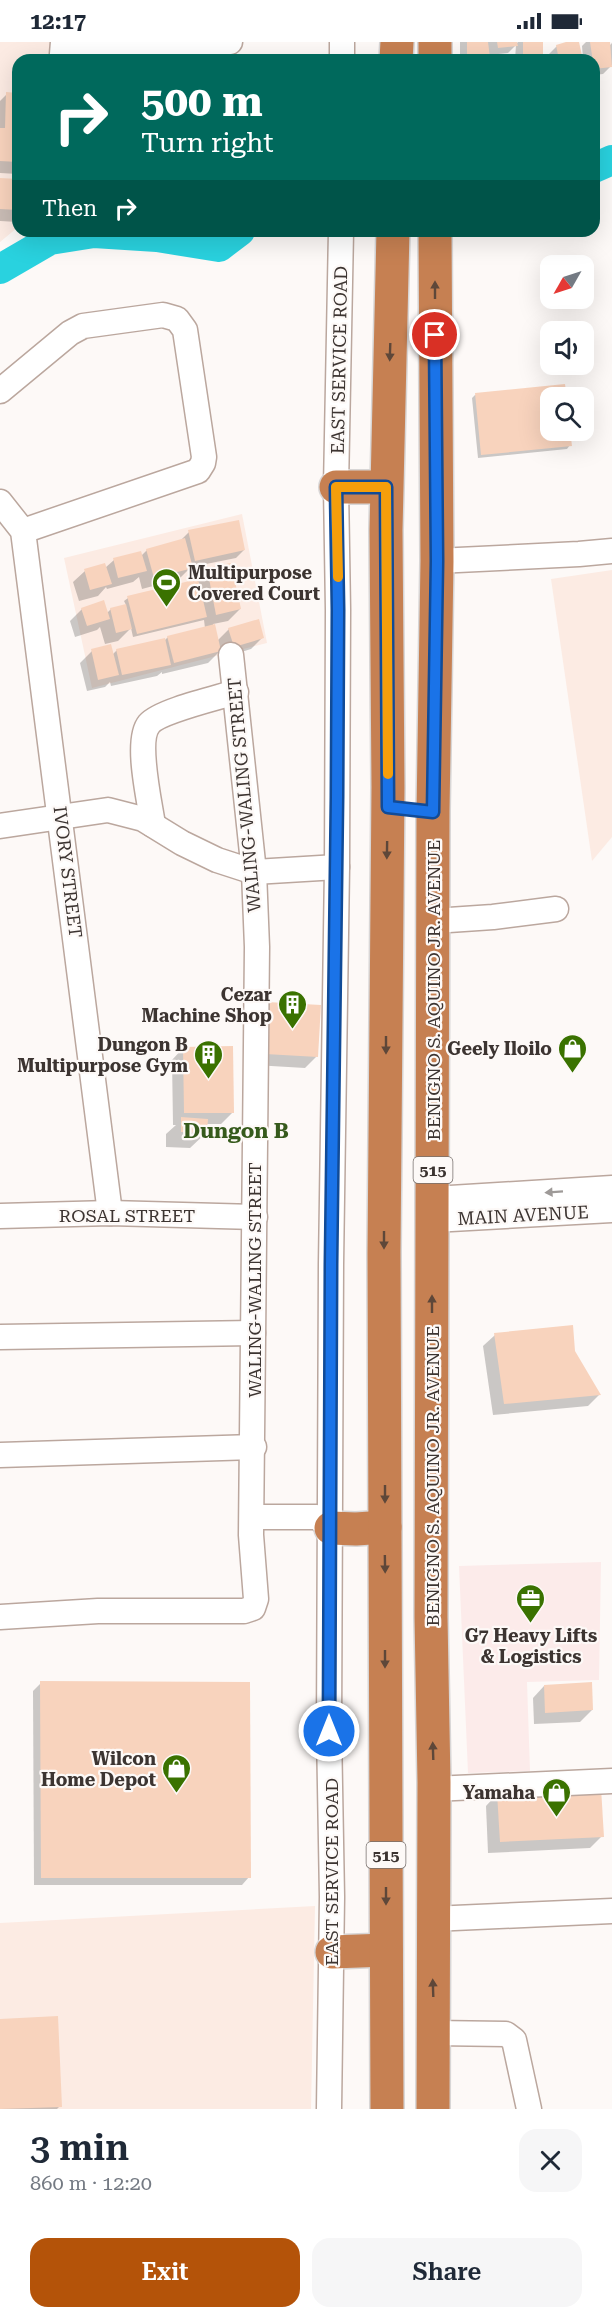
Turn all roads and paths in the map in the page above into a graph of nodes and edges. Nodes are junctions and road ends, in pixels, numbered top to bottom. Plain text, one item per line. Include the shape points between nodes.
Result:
1 (230, 42) edge
2 (63, 48) edge
3 (341, 237) edge
4 (393, 237) edge
5 (435, 237) edge
6 (0, 391) edge
7 (336, 487) junction
8 (386, 487) junction
9 (0, 502) edge
10 (23, 531) junction
11 (612, 551) edge
12 (437, 561) junction
13 (231, 655) dead end
14 (236, 692) junction
15 (388, 807) junction
16 (433, 812) junction
17 (61, 818) junction
18 (153, 825) junction
19 (0, 826) edge
20 (337, 867) junction
21 (254, 872) junction
22 (556, 909) dead end
23 (434, 921) junction
24 (612, 1188) edge
25 (434, 1210) junction
26 (612, 1210) edge
27 (110, 1213) junction
28 (0, 1216) edge
29 (255, 1217) junction
30 (253, 1333) junction
31 (0, 1336) edge
32 (386, 1390) junction
33 (433, 1392) junction
34 (254, 1447) junction
35 (0, 1455) edge
36 (252, 1526) junction
37 (385, 1527) junction
38 (331, 1528) junction
39 (0, 1617) edge
40 (612, 1781) edge
41 (433, 1789) junction
42 (612, 1911) edge
43 (432, 1919) junction
44 (386, 1950) junction
45 (332, 1952) junction
46 (434, 2033) junction
47 (387, 2100) edge
48 (433, 2102) edge
49 (329, 2109) edge
50 (529, 2109) edge

1 - 2 street
3 - 7 street, EAST SERVICE ROAD
4 -> 8 highway, 515
12 -> 5 highway, BENIGNO S. AQUINO JR. AVENUE / 515
6 - 10 street via 83,326 162,315 177,319 185,330 204,457 198,471
7 - 8 highway
7 - 20 street, EAST SERVICE ROAD
8 - 15 highway, 515
9 - 10 street
10 - 17 street, IVORY STREET
11 - 12 street
12 - 16 highway, BENIGNO S. AQUINO JR. AVENUE / 515
13 - 14 street, WALING-WALING STREET
14 - 18 street via 164,714 145,731 144,755
14 - 21 street, WALING-WALING STREET
15 - 16 highway
15 -> 32 highway, 515
16 - 23 highway, BENIGNO S. AQUINO JR. AVENUE / 515
17 - 18 street via 108,810
17 - 19 street
17 - 27 street, IVORY STREET
18 - 21 street via 217,860
20 - 21 street
20 - 38 street, EAST SERVICE ROAD
21 - 29 street, WALING-WALING STREET
22 - 23 street
23 - 25 highway, BENIGNO S. AQUINO JR. AVENUE / 515
24 -> 25 street, MAIN AVENUE
25 - 26 street, MAIN AVENUE
33 -> 25 highway, BENIGNO S. AQUINO JR. AVENUE / 515
27 - 28 street, ROSAL STREET
27 - 29 street, ROSAL STREET
29 - 30 street, WALING-WALING STREET
30 - 31 street
30 - 34 street, WALING-WALING STREET
32 - 33 highway
32 -> 37 highway, 515
41 -> 33 highway, BENIGNO S. AQUINO JR. AVENUE / 515
34 - 35 street
34 - 36 street, WALING-WALING STREET
36 - 38 street
36 - 39 street, WALING-WALING STREET via 256,1599 253,1608
37 - 38 highway
37 -> 44 highway, 515
38 - 45 street, EAST SERVICE ROAD
40 - 41 street
41 - 43 highway, BENIGNO S. AQUINO JR. AVENUE / 515
42 - 43 street
46 -> 43 highway, BENIGNO S. AQUINO JR. AVENUE / 515
44 - 45 highway
44 - 47 highway, 515
45 - 49 street, EAST SERVICE ROAD
46 - 48 highway, BENIGNO S. AQUINO JR. AVENUE / 515
46 - 50 street via 506,2034 514,2040
47 - 48 highway

